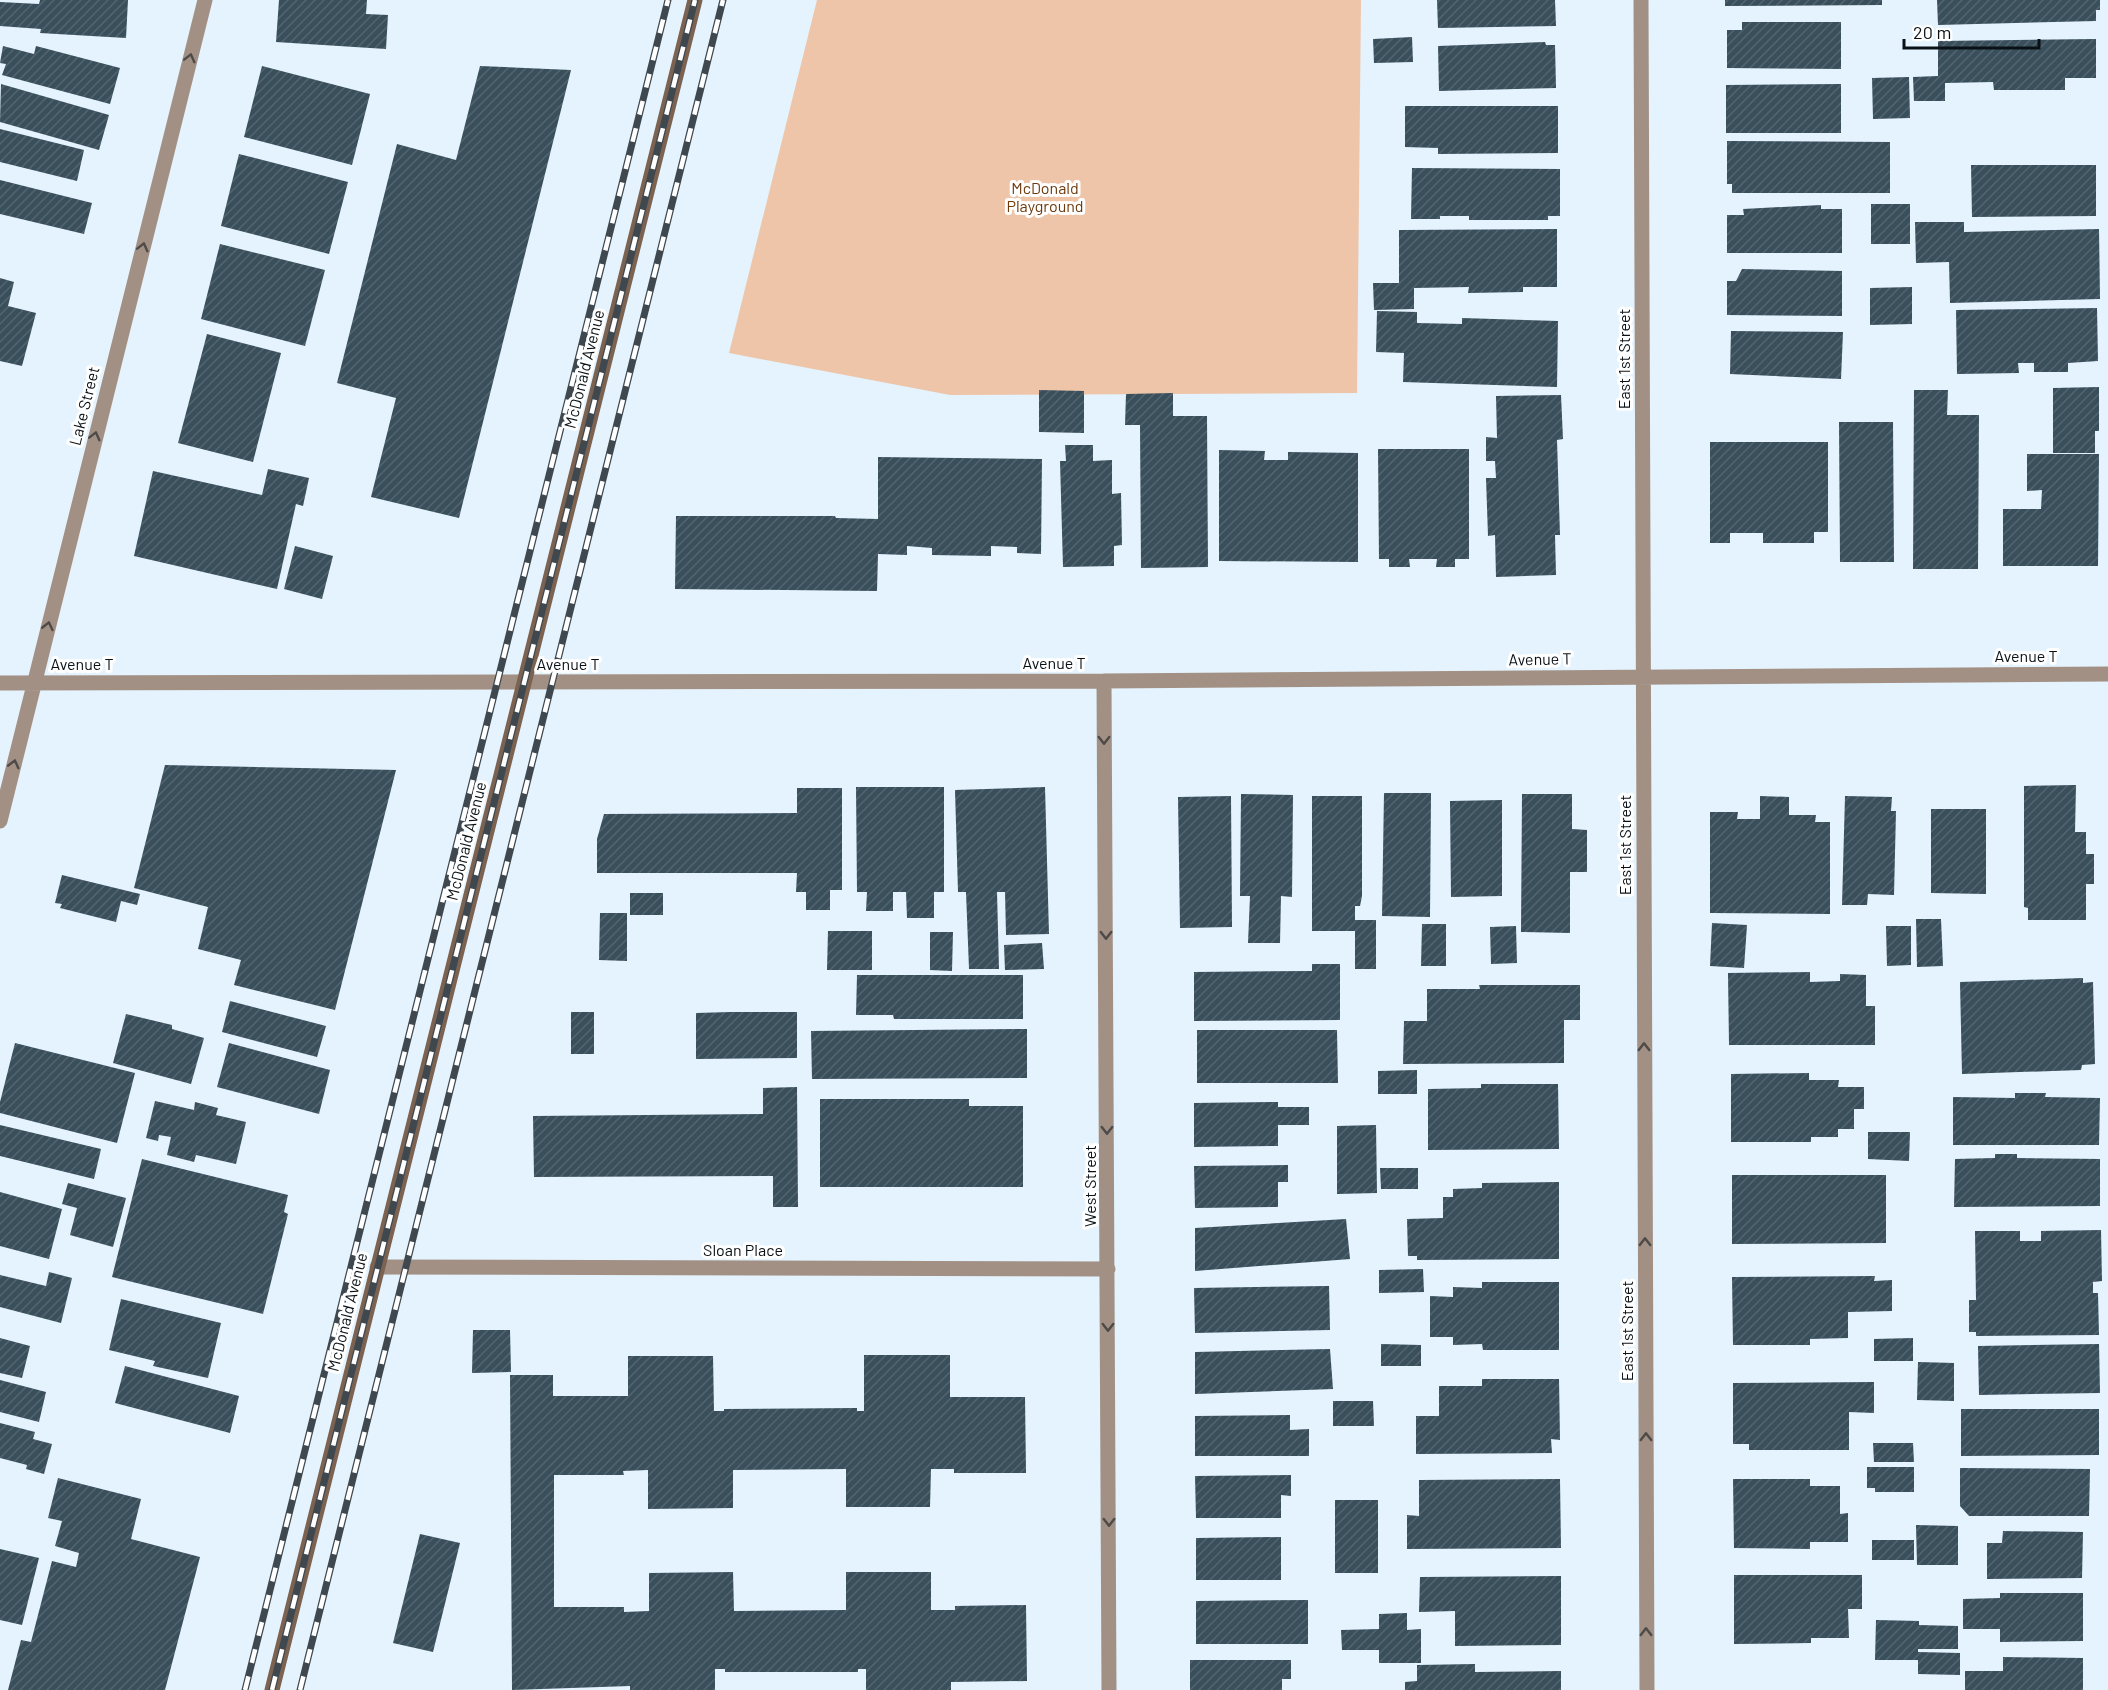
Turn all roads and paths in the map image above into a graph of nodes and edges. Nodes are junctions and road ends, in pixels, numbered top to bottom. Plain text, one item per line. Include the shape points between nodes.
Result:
1 (205, 0) edge
2 (695, 0) edge
3 (1641, 0) edge
4 (2108, 674) edge
5 (1642, 676) junction
6 (1104, 681) junction
7 (35, 682) junction
8 (524, 682) junction
9 (0, 683) edge
10 (0, 821) edge
11 (377, 1267) junction
12 (1108, 1269) junction
13 (272, 1690) edge
14 (1109, 1690) edge
15 (1647, 1690) edge

7 -> 1 street, Lake Street
2 - 8 main road, McDonald Avenue
3 - 5 street, East 1st Street
4 - 5 street, Avenue T
5 - 6 street, Avenue T
15 -> 5 street, East 1st Street
6 - 8 street, Avenue T
6 -> 12 street, West Street
7 - 8 street, Avenue T
7 - 9 street, Avenue T
10 -> 7 street, Lake Street
8 - 11 main road, McDonald Avenue
11 - 12 street, Sloan Place
11 - 13 main road, McDonald Avenue
12 -> 14 street, West Street

